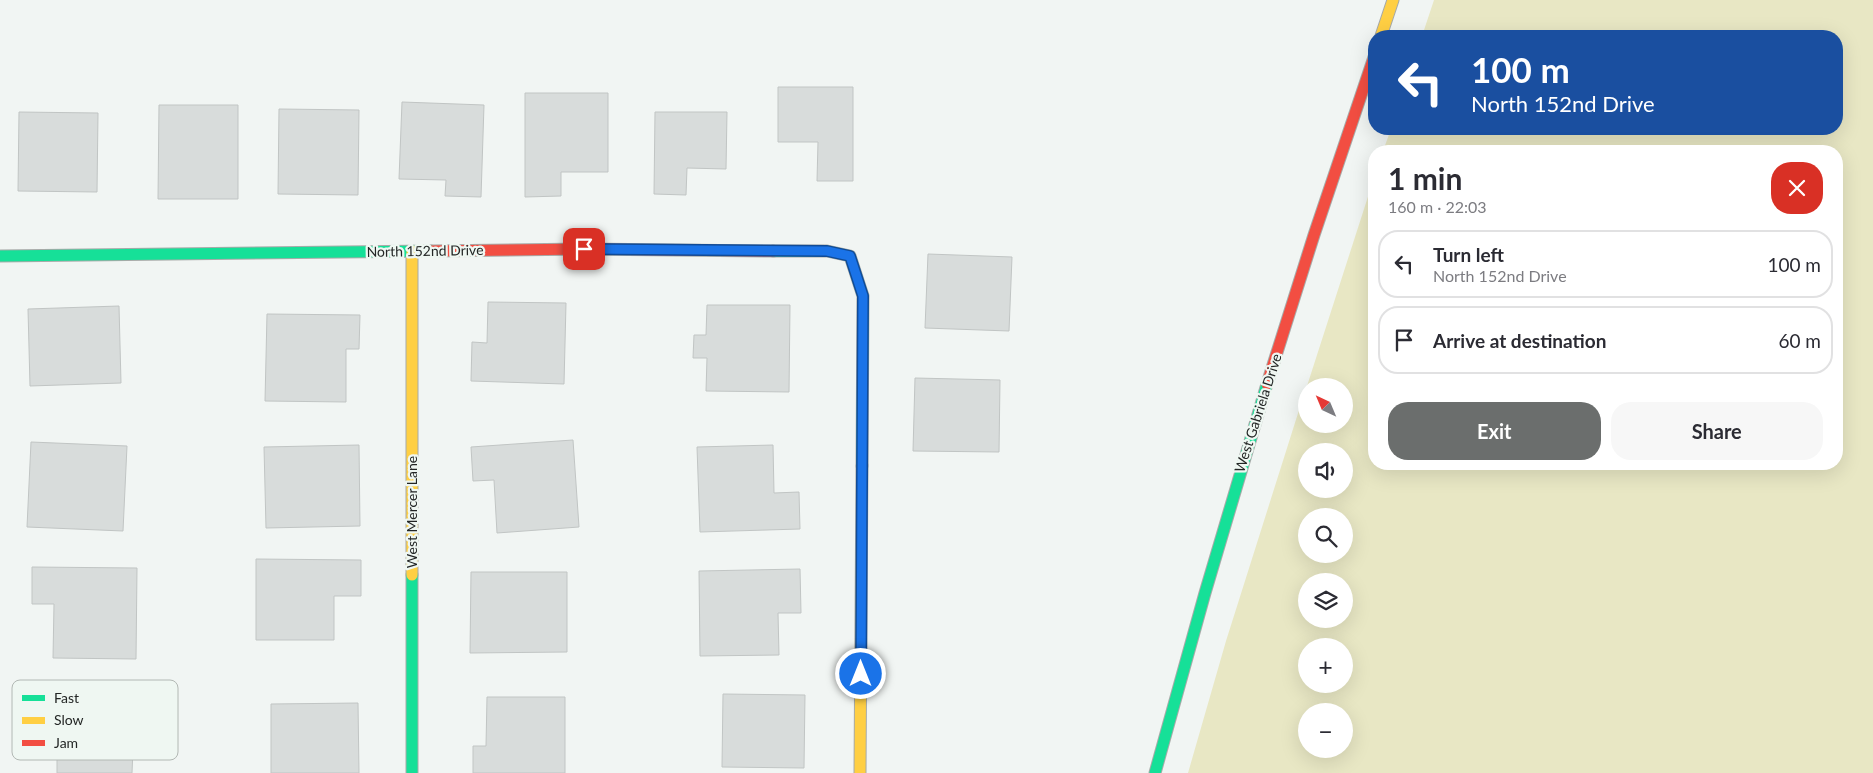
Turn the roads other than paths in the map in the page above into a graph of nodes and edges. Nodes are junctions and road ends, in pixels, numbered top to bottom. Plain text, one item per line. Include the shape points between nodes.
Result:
1 (1394, 0) edge
2 (1383, 30) edge
3 (1368, 75) edge
4 (412, 251) junction
5 (0, 256) edge
6 (412, 773) edge
7 (860, 773) edge
8 (1154, 773) edge

1 - 2 street
3 - 8 street, West Gabriela Drive via 1246,447
4 - 5 street, North 152nd Drive
4 - 6 street, West Mercer Lane
4 - 7 street, North 152nd Drive via 827,251 850,256 863,296

